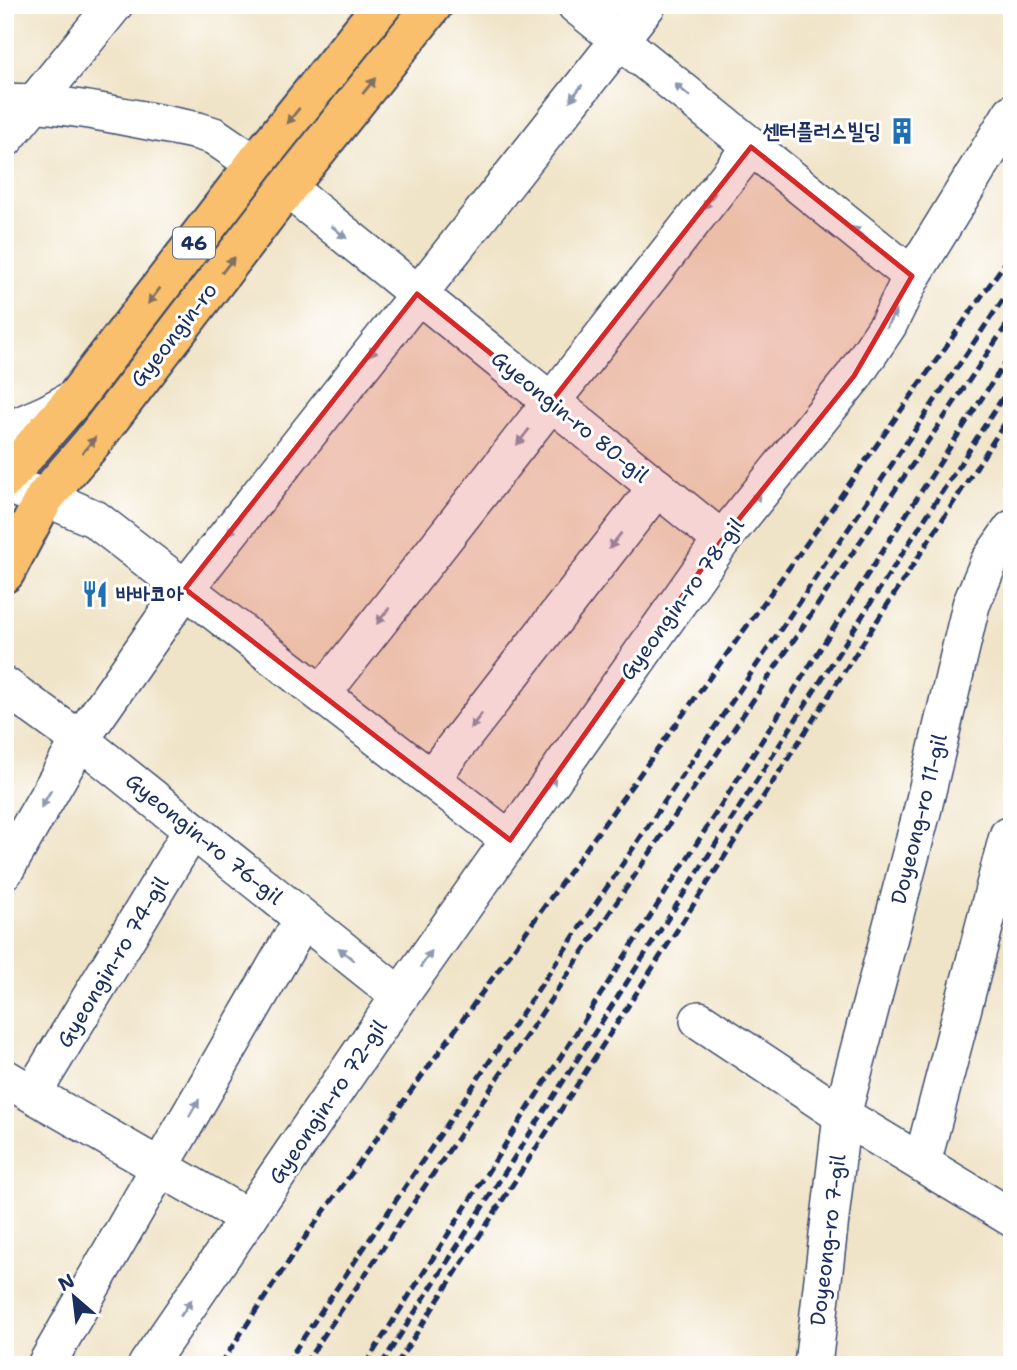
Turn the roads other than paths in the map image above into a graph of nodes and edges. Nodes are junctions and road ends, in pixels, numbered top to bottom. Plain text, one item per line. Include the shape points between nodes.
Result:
1 (114, 5) edge
2 (382, 5) edge
3 (433, 5) edge
4 (576, 5) edge
5 (647, 5) edge
6 (618, 39) junction
7 (20, 102) edge
8 (1012, 113) edge
9 (5, 139) edge
10 (751, 147) junction
11 (254, 164) junction
12 (287, 188) junction
13 (912, 276) junction
14 (417, 294) junction
15 (76, 397) junction
16 (551, 402) junction
17 (5, 432) edge
18 (5, 479) edge
19 (5, 485) edge
20 (657, 487) junction
21 (45, 497) junction
22 (1012, 529) edge
23 (5, 531) edge
24 (722, 540) junction
25 (5, 573) edge
26 (185, 589) junction
27 (5, 686) edge
28 (322, 694) junction
29 (80, 740) junction
30 (431, 778) junction
31 (192, 830) junction
32 (1012, 835) edge
33 (510, 840) junction
34 (5, 870) edge
35 (303, 919) junction
36 (400, 996) junction
37 (699, 1020) dead end
38 (19, 1086) edge
39 (842, 1115) junction
40 (922, 1163) junction
41 (160, 1167) junction
42 (248, 1218) junction
43 (1012, 1218) edge
44 (46, 1365) edge
45 (148, 1365) edge
46 (813, 1365) edge

1 - 7 street
2 -> 11 main road, Gyeongin-ro / 46
12 -> 3 main road, Gyeongin-ro
4 - 6 street
5 - 6 street
10 -> 6 street
6 -> 14 street
7 - 9 street
7 - 11 street via 198,131 214,136
8 - 13 street, Gyeongin-ro 78-gil
13 -> 10 street
10 -> 16 street
11 -> 15 main road, Gyeongin-ro / 46
12 -> 14 street, Gyeongin-ro 80-gil
21 -> 12 main road, Gyeongin-ro
24 -> 13 street, Gyeongin-ro 78-gil via 854,376 888,325
14 - 16 street, Gyeongin-ro 80-gil
14 -> 26 street
15 - 17 street
15 - 18 main road, Gyeongin-ro / 46
16 - 20 street, Gyeongin-ro 80-gil
16 -> 28 street
19 - 21 street
20 - 24 street, Gyeongin-ro 80-gil
20 -> 30 street
21 - 23 street
21 - 25 main road, Gyeongin-ro
21 - 26 street via 95,519
22 - 39 street, Doyeong-ro 11-gil via 989,562 971,605
33 -> 24 street, Gyeongin-ro 78-gil
26 - 28 street
26 - 29 street
27 - 29 street, Gyeongin-ro 76-gil
28 - 30 street
29 - 31 street, Gyeongin-ro 76-gil
29 -> 34 street
30 - 33 street
31 - 35 street, Gyeongin-ro 76-gil
31 - 38 street, Gyeongin-ro 74-gil
32 - 40 street via 1008,836
36 -> 33 street, Gyeongin-ro 72-gil
36 -> 35 street, Gyeongin-ro 76-gil
41 -> 35 street
36 - 42 street, Gyeongin-ro 72-gil
37 - 39 street, Doyeong-ro 7-gil
38 - 41 street, Gyeongin-ro 74-gil
39 - 40 street, Doyeong-ro 7-gil
39 - 46 street, Doyeong-ro 7-gil
40 - 43 street, Doyeong-ro 7-gil
41 - 42 street, Gyeongin-ro 74-gil
41 - 44 street
45 -> 42 street, Gyeongin-ro 72-gil

